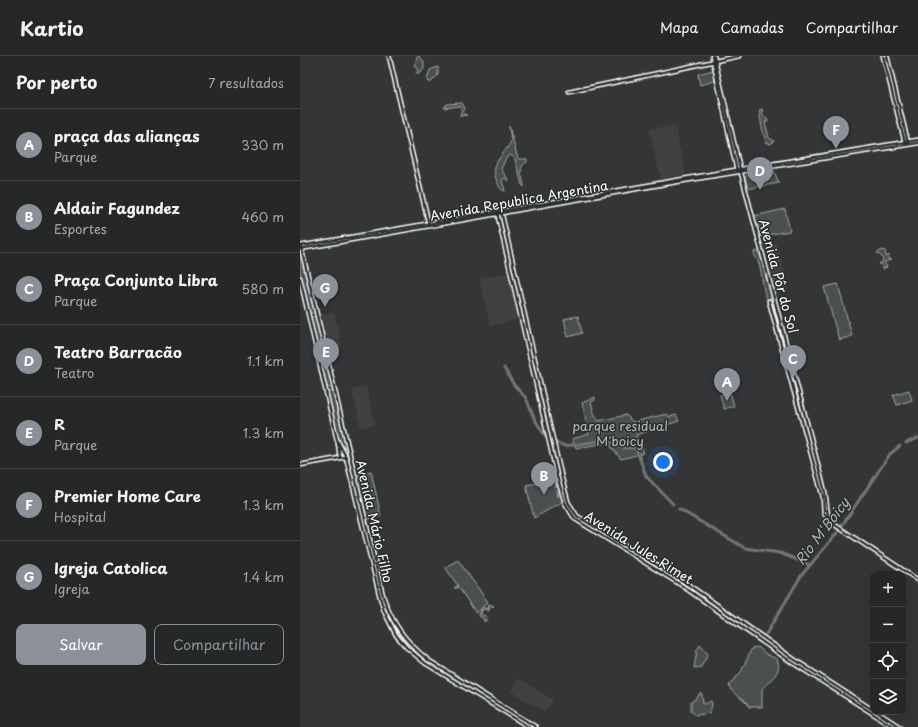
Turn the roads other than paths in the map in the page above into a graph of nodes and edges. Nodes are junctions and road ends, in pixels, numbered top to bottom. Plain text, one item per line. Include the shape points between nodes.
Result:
1 (389, 56) edge
2 (713, 56) edge
3 (739, 56) edge
4 (883, 56) edge
5 (888, 56) edge
6 (714, 61) junction
7 (569, 92) dead end
8 (918, 142) edge
9 (906, 143) junction
10 (736, 170) junction
11 (740, 170) junction
12 (542, 204) junction
13 (538, 207) junction
14 (499, 213) junction
15 (429, 225) junction
16 (300, 247) edge
17 (300, 278) edge
18 (769, 301) dead end
19 (337, 440) junction
20 (346, 457) junction
21 (340, 458) junction
22 (300, 465) edge
23 (823, 503) junction
24 (828, 503) junction
25 (828, 511) junction
26 (824, 513) junction
27 (833, 524) junction
28 (918, 580) edge
29 (870, 708) edge
30 (882, 715) edge
31 (529, 727) edge
32 (536, 727) edge
33 (894, 727) edge
34 (900, 727) edge

1 - 15 main road
2 - 6 main road
3 - 6 main road
4 - 9 main road
5 - 9 main road
6 - 7 main road
6 - 10 main road
6 - 11 main road, Avenida Pôr do Sol
8 - 9 main road, Avenida Republica Argentina
9 - 11 main road, Avenida Republica Argentina
10 - 11 main road, Avenida Republica Argentina
10 - 12 main road, Avenida Republica Argentina
10 - 13 main road, Avenida Republica Argentina
11 - 24 main road, Avenida Pôr do Sol
12 - 13 main road
12 - 14 main road, Avenida Republica Argentina
13 - 14 main road, Avenida Republica Argentina
14 - 15 main road, Avenida Republica Argentina
14 - 29 main road, Avenida Jules Rimet via 561,475 568,502 577,516 683,581 795,660
14 - 33 main road, Avenida Jules Rimet via 557,476 564,503 575,519 681,585 798,666
15 - 16 main road, Avenida Republica Argentina
16 - 32 main road, Avenida Mário Filho via 390,617 399,632 428,660
17 - 19 main road, Avenida Mário Filho
18 - 23 main road, Avenida Pôr do Sol
19 - 20 main road, Avenida Mário Filho
19 - 21 main road
20 - 21 main road
20 - 31 main road, Avenida Mário Filho via 380,598 396,635 425,663
21 - 22 main road
23 - 24 main road
23 - 26 main road, Avenida Pôr do Sol
24 - 25 main road, Avenida Pôr do Sol
25 - 26 main road
25 - 27 main road, Avenida Pôr do Sol
26 - 27 main road
27 - 28 main road
30 - 34 main road

